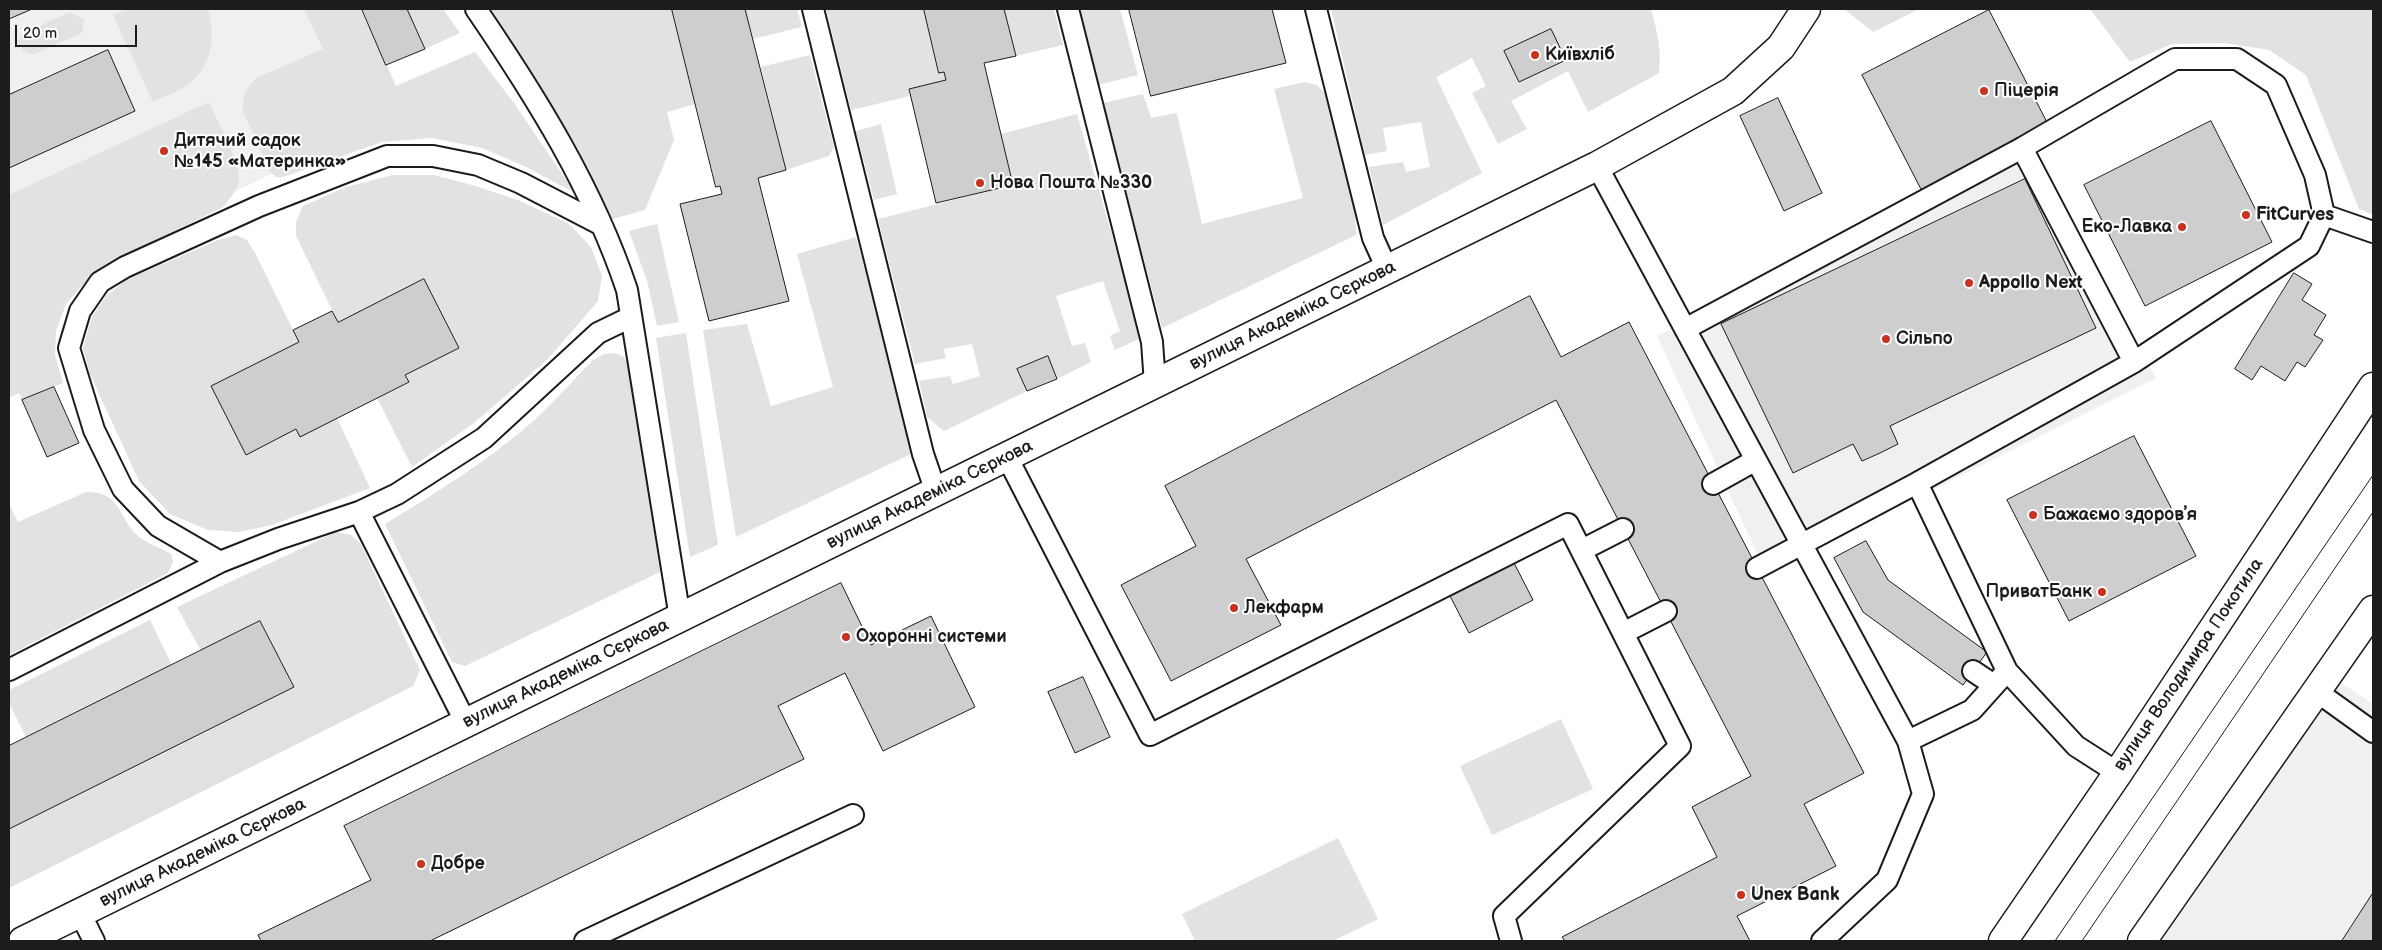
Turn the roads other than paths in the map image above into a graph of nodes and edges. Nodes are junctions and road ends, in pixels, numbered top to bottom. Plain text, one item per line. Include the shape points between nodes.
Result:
1 (476, 9) edge
2 (813, 9) edge
3 (1068, 9) edge
4 (1316, 9) edge
5 (1806, 9) edge
6 (2022, 148) junction
7 (1597, 166) junction
8 (2324, 215) junction
9 (600, 224) junction
10 (2373, 232) edge
11 (1387, 270) junction
12 (631, 317) junction
13 (1685, 329) junction
14 (2134, 362) junction
15 (1155, 384) junction
16 (2373, 387) edge
17 (1007, 457) junction
18 (1756, 460) junction
19 (1917, 483) junction
20 (1713, 484) dead end
21 (936, 492) junction
22 (359, 512) junction
23 (1623, 529) dead end
24 (1801, 544) junction
25 (1582, 550) junction
26 (220, 562) junction
27 (1757, 568) dead end
28 (2373, 610) edge
29 (1666, 611) dead end
30 (680, 618) junction
31 (1623, 633) junction
32 (9, 670) edge
33 (1974, 671) dead end
34 (2001, 678) junction
35 (2316, 691) junction
36 (466, 723) junction
37 (2373, 732) edge
38 (1908, 741) junction
39 (2118, 773) junction
40 (853, 815) dead end
41 (80, 913) junction
42 (24, 941) edge
43 (94, 941) edge
44 (585, 941) edge
45 (1511, 941) edge
46 (1822, 941) edge
47 (2003, 941) edge
48 (2142, 941) edge

1 - 9 lane via 574,164
2 - 21 lane via 920,444
3 - 15 lane via 1152,342
4 - 11 lane via 1373,238
5 - 7 street, вулиця Академіка Сєркова via 1781,47 1733,91
6 - 8 lane via 2175,59 2237,59 2276,85 2315,175
6 - 13 lane
6 - 14 lane
7 - 11 street, вулиця Академіка Сєркова
7 - 13 lane
8 - 10 lane
8 - 14 lane via 2309,246
9 - 12 lane via 627,290
9 - 26 lane via 522,183 478,165 433,156 387,156 259,206 100,282 80,311 69,348 94,430 123,489 158,526
11 - 15 street, вулиця Академіка Сєркова
12 - 22 lane via 598,333 484,438 398,494
12 - 30 lane
13 - 18 lane
14 - 19 lane
15 - 17 street, вулиця Академіка Сєркова
16 - 39 street, вулиця Володимира Покотила
17 - 21 street, вулиця Академіка Сєркова
17 - 25 lane via 1150,735 1568,524
18 - 20 lane
18 - 24 lane
19 - 24 lane
19 - 34 lane
21 - 30 street, вулиця Академіка Сєркова
22 - 26 lane
22 - 36 lane
23 - 25 lane
24 - 27 lane
24 - 38 lane
25 - 31 lane
26 - 32 lane
28 - 35 street
29 - 31 lane
30 - 36 street, вулиця Академіка Сєркова
31 - 45 lane via 1680,746 1504,916
33 - 34 lane
34 - 38 lane via 1972,710
34 - 39 lane via 2076,746
35 - 37 lane
35 - 48 street
36 - 41 street, вулиця Академіка Сєркова
38 - 46 lane via 1923,794 1887,880
39 - 47 street, вулиця Володимира Покотила
40 - 44 lane
41 - 42 street, вулиця Академіка Сєркова
41 - 43 lane

